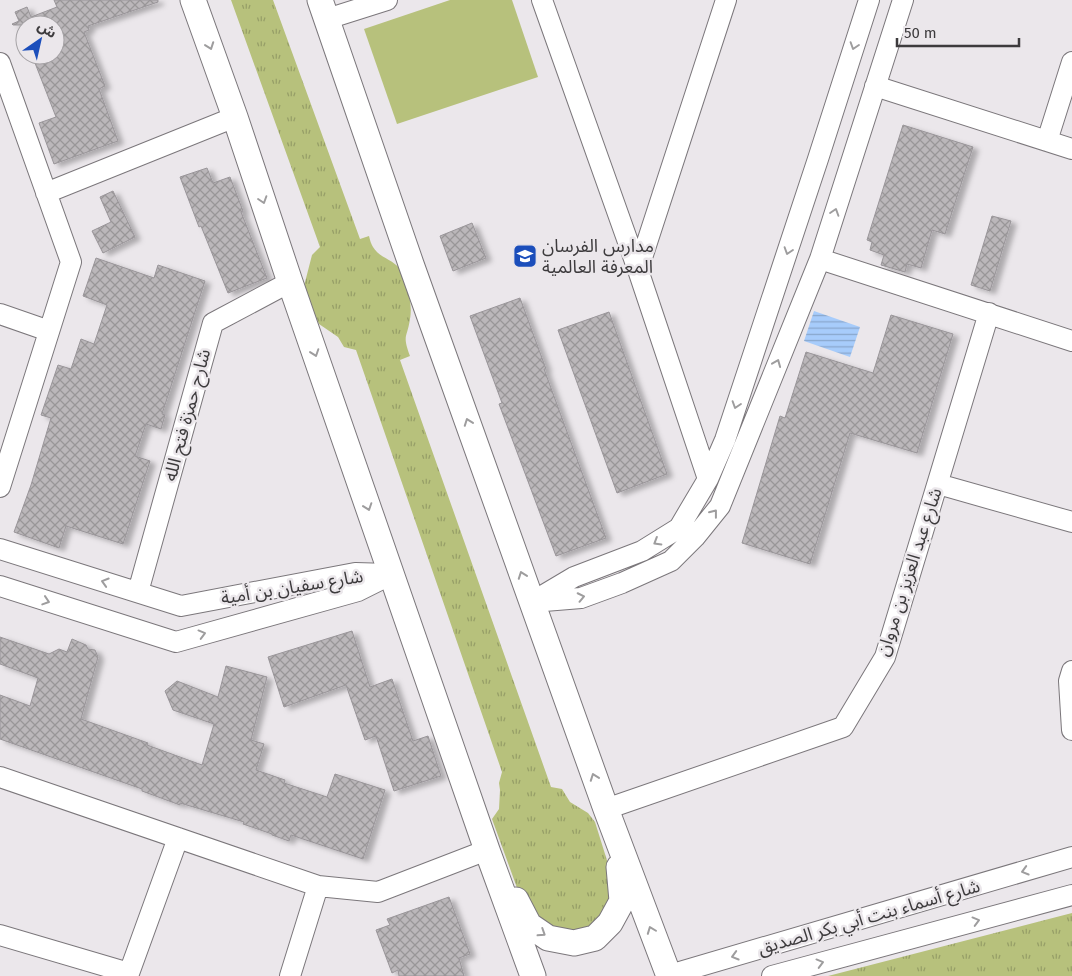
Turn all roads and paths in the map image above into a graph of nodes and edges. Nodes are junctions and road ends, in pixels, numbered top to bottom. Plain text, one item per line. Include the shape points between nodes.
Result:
1 (193, 0) edge
2 (387, 0) edge
3 (542, 0) edge
4 (726, 0) edge
5 (869, 0) edge
6 (903, 0) edge
7 (323, 10) edge
8 (1072, 62) edge
9 (0, 64) edge
10 (875, 86) junction
11 (236, 117) junction
12 (1047, 141) junction
13 (1072, 149) edge
14 (818, 160) junction
15 (850, 165) junction
16 (46, 193) junction
17 (820, 259) junction
18 (638, 270) junction
19 (290, 282) junction
20 (0, 314) edge
21 (989, 314) junction
22 (49, 331) junction
23 (1072, 340) edge
24 (708, 479) junction
25 (938, 484) junction
26 (0, 486) edge
27 (1072, 522) edge
28 (0, 549) edge
29 (392, 574) junction
30 (0, 586) edge
31 (138, 592) junction
32 (532, 602) junction
33 (1072, 671) edge
34 (1072, 730) edge
35 (0, 777) edge
36 (606, 809) junction
37 (178, 838) junction
38 (487, 850) junction
39 (1072, 857) edge
40 (318, 886) junction
41 (1072, 895) edge
42 (0, 935) edge
43 (128, 975) edge
44 (290, 976) edge
45 (533, 976) edge
46 (668, 976) edge
47 (772, 976) edge

1 -> 11 main road
2 - 7 street
3 - 18 street
4 - 18 street
5 -> 14 street
6 - 10 street
32 -> 7 main road
8 - 12 street
9 - 16 street
10 - 12 street
10 - 15 street
11 - 16 street
11 -> 19 main road
12 - 13 street
14 - 15 street
14 -> 24 street
17 -> 15 street
16 - 22 street via 71,262
17 - 21 street
32 -> 17 street via 582,598 622,583 671,561 695,537 720,506
18 - 24 street
19 -> 29 main road
19 - 31 street, شارح حمزة فتح الله via 213,323
20 - 22 street
21 - 23 street
21 - 25 street, شارع عبد العزيز بن مروان
22 - 26 street
24 -> 32 street via 679,528 642,551 574,577
25 - 27 street
25 - 36 street, شارع عبد العزيز بن مروان via 885,657 843,727
31 -> 28 street, شارع سفيان بن أمية
30 -> 29 street, شارع سفيان بن أمية via 176,642 358,591
29 - 31 street, شارع سفيان بن أمية via 355,573 181,606
29 - 38 main road
36 -> 32 main road
33 - 34 street via 1069,682
35 - 37 street
38 -> 36 main road via 528,925 557,940 574,943 595,938 610,923 622,901 621,876
46 -> 36 main road
37 - 40 street
37 - 43 street
38 - 40 street via 378,892
38 - 45 main road
39 -> 46 street, شارع أسماء بنت أبي بكر الصديق
40 - 44 street
47 -> 41 street, شارع أسماء بنت أبي بكر الصديق
42 - 43 street

